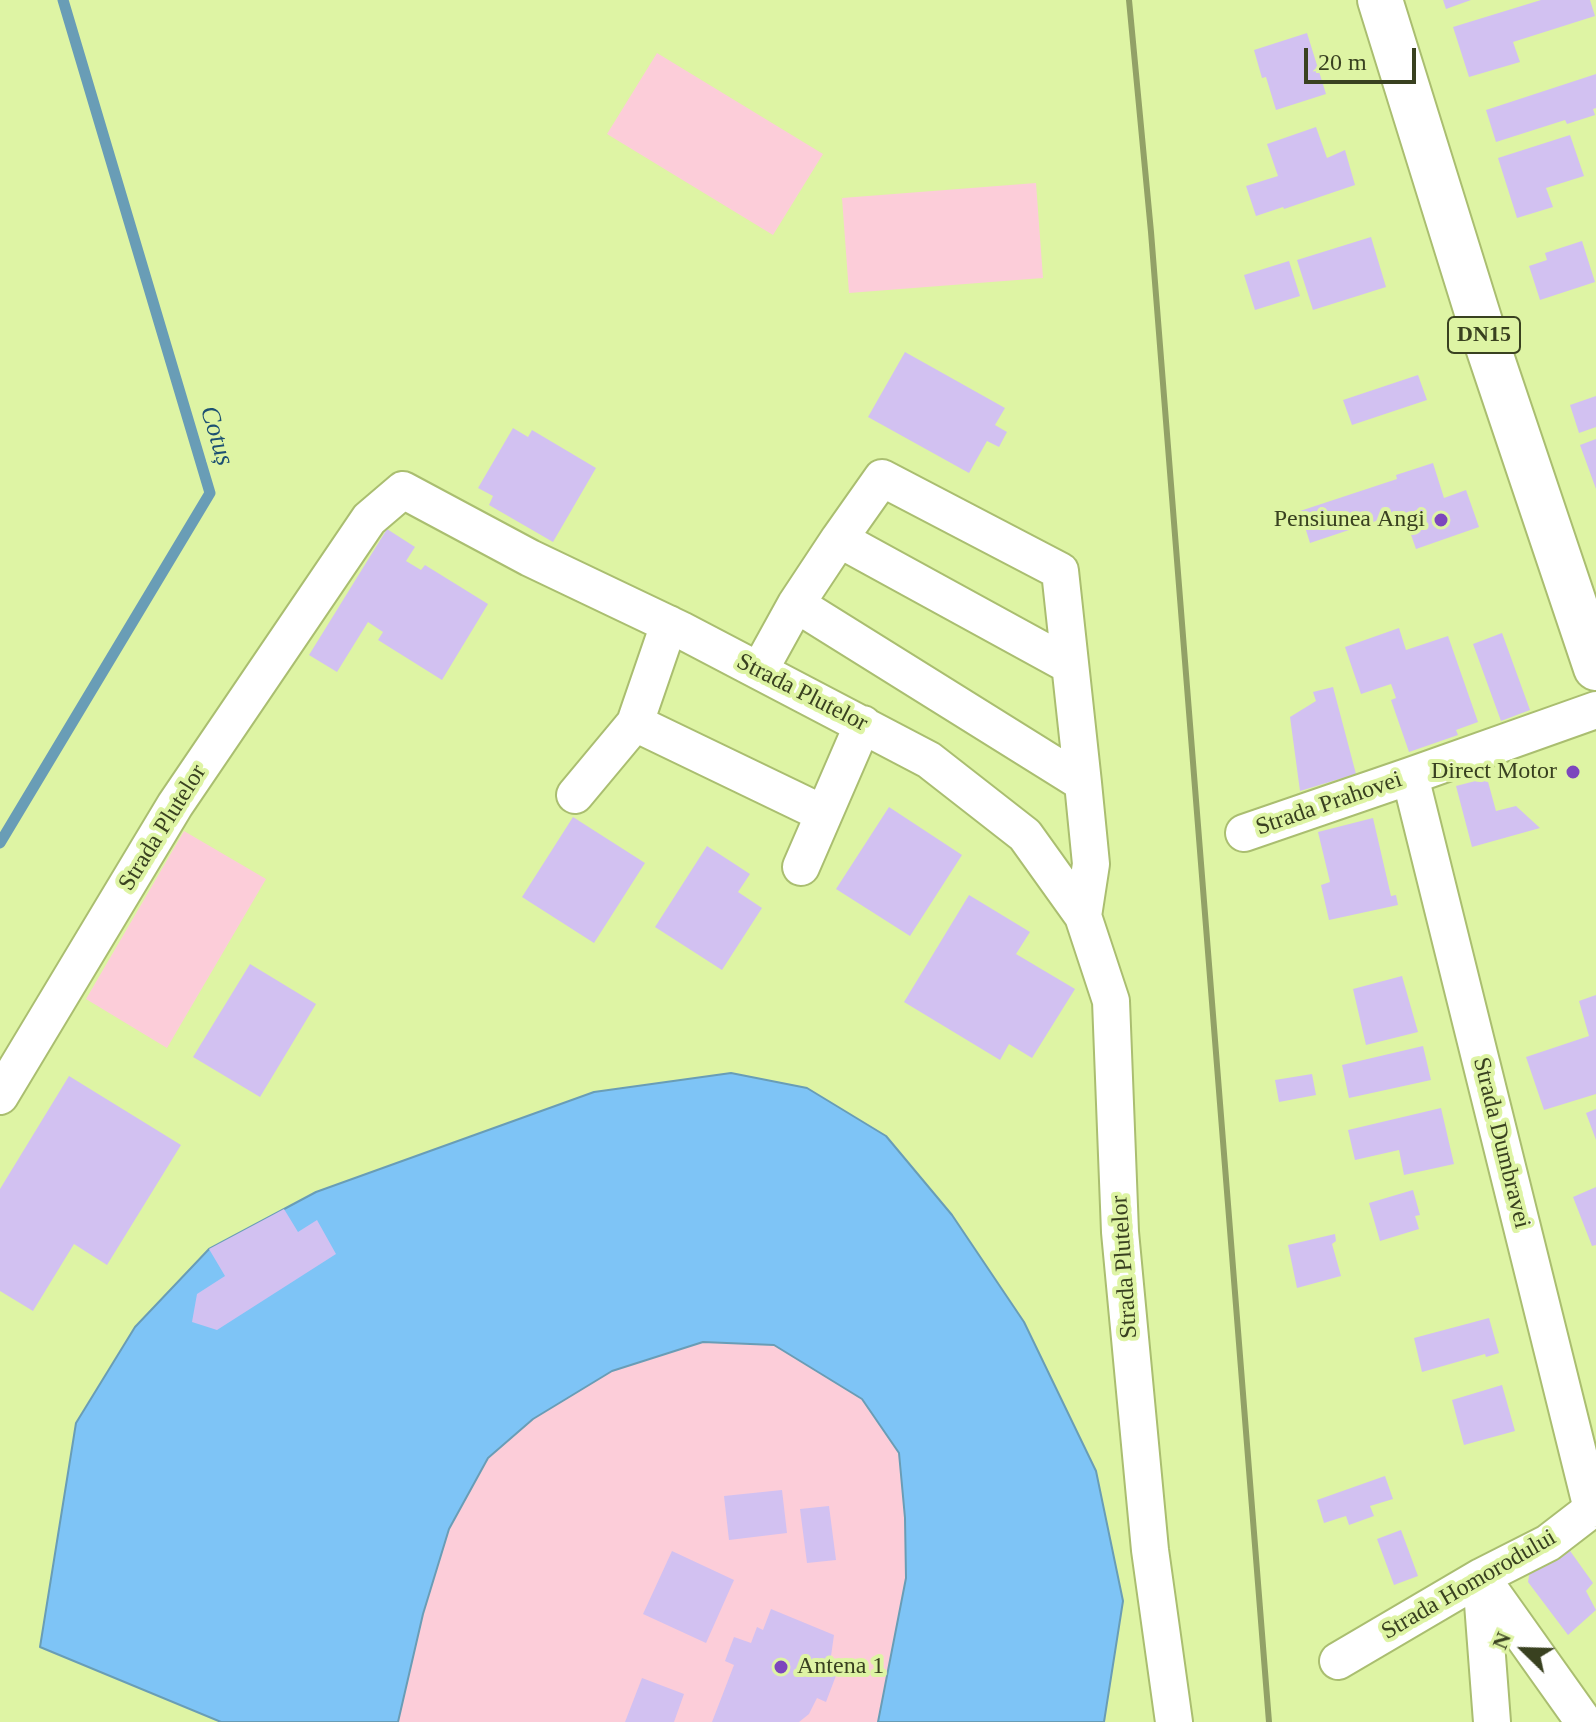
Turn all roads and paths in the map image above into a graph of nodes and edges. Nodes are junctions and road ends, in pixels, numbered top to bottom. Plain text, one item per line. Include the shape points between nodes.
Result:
1 (1380, 0) edge
2 (839, 539) junction
3 (796, 604) junction
4 (669, 624) junction
5 (1069, 665) junction
6 (1596, 668) edge
7 (759, 671) junction
8 (1596, 710) edge
9 (635, 723) junction
10 (863, 724) junction
11 (1410, 776) junction
12 (1083, 783) junction
13 (575, 795) dead end
14 (824, 814) junction
15 (1244, 833) dead end
16 (801, 867) dead end
17 (1083, 916) junction
18 (0, 1096) edge
19 (1594, 1508) edge
20 (1481, 1577) junction
21 (1157, 1599) junction
22 (1338, 1661) dead end
23 (1160, 1722) edge
24 (1174, 1722) edge
25 (1492, 1722) edge
26 (1584, 1722) edge

1 - 6 main road, DN15 via 1485,338
2 - 3 street
2 - 5 street
2 - 5 street via 882,478 1060,571
3 - 7 street
3 - 12 street
4 - 7 street, Strada Plutelor
4 - 9 street
4 - 18 street, Strada Plutelor via 403,490 369,519 175,805
5 - 12 street
7 - 10 street, Strada Plutelor
8 - 11 street, Strada Prahovei
9 - 13 street
9 - 14 street
10 - 14 street
10 - 17 street, Strada Plutelor via 929,760 1025,835
11 - 15 street, Strada Prahovei
11 - 19 street, Strada Dumbravei
12 - 17 street via 1091,864
14 - 16 street
17 - 21 street, Strada Plutelor via 1111,1001 1120,1232
19 - 20 street, Strada Homorodului via 1548,1543
20 - 22 street, Strada Homorodului
20 - 25 street
20 - 26 street
21 - 23 street
21 - 24 street, Strada Plutelor

